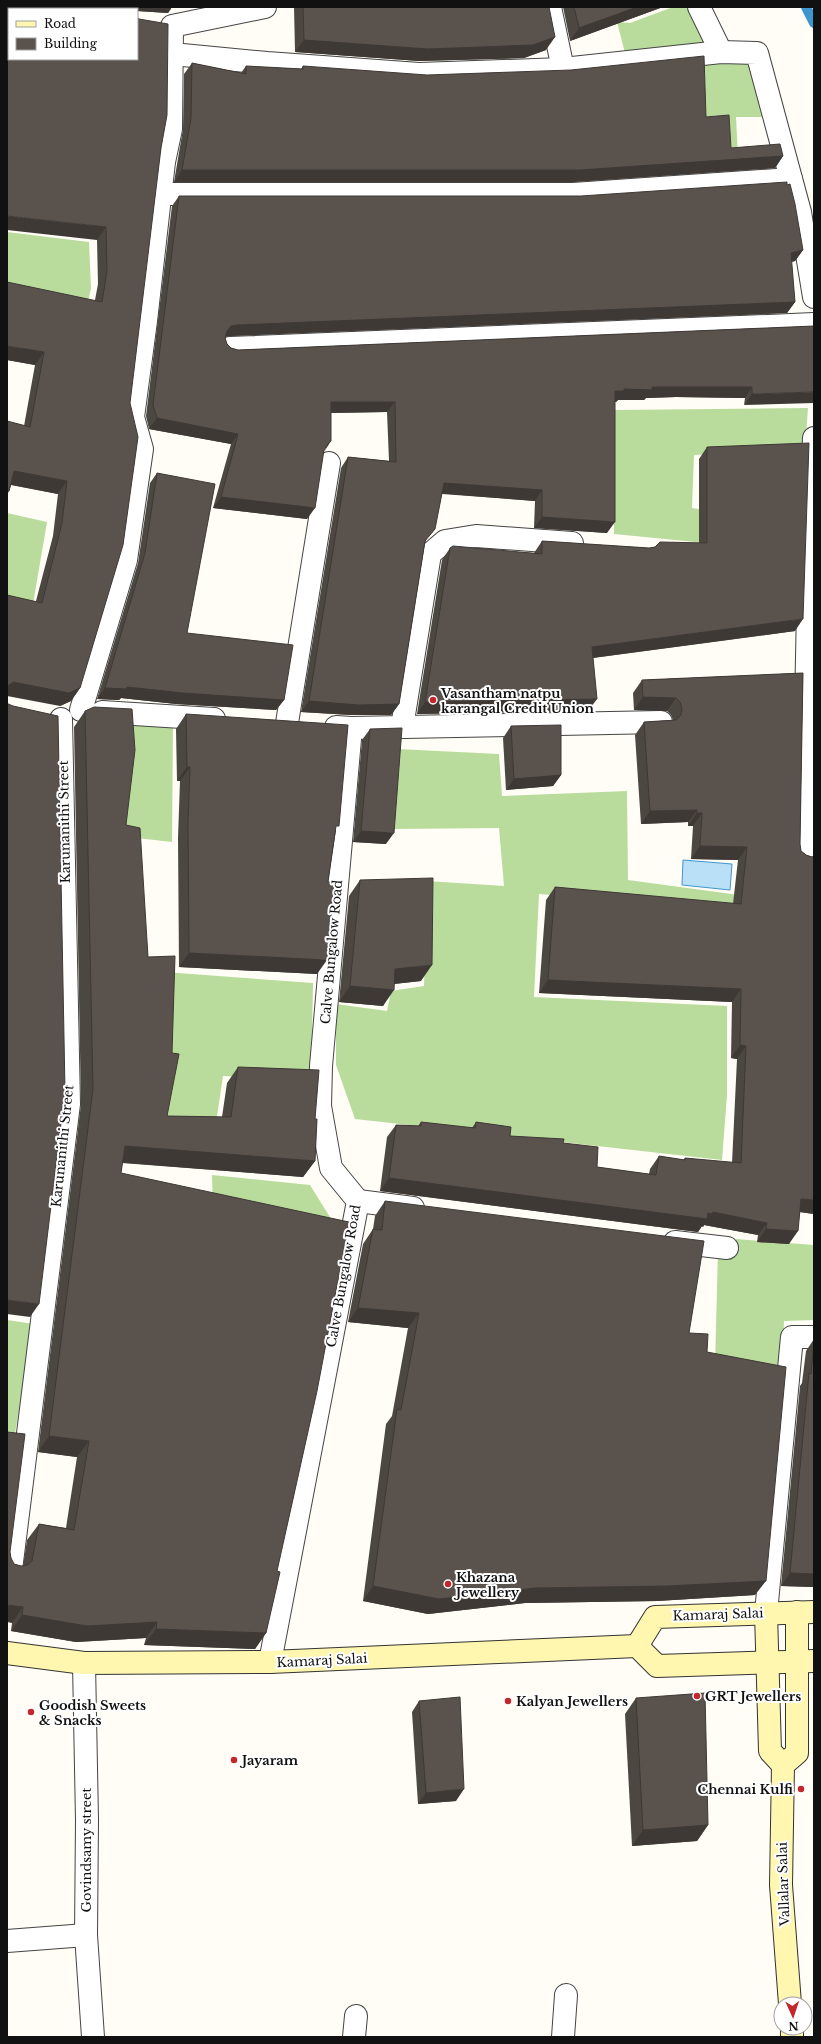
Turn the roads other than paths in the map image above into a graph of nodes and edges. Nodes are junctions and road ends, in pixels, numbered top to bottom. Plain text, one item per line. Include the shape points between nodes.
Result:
1 (265, 7) edge
2 (550, 7) edge
3 (699, 7) edge
4 (721, 52) junction
5 (172, 54) junction
6 (563, 69) junction
7 (791, 179) junction
8 (160, 194) junction
9 (814, 297) edge
10 (814, 324) edge
11 (230, 348) edge
12 (814, 438) edge
13 (329, 463) dead end
14 (594, 545) edge
15 (81, 710) junction
16 (38, 714) edge
17 (61, 719) junction
18 (234, 720) edge
19 (264, 722) edge
20 (287, 722) junction
21 (661, 722) edge
22 (402, 727) junction
23 (351, 728) junction
24 (814, 857) edge
25 (358, 1201) junction
26 (429, 1210) edge
27 (656, 1239) edge
28 (727, 1248) dead end
29 (814, 1337) edge
30 (11, 1570) edge
31 (806, 1612) edge
32 (766, 1613) junction
33 (638, 1646) junction
34 (7, 1654) edge
35 (270, 1662) junction
36 (767, 1662) junction
37 (806, 1662) edge
38 (84, 1663) junction
39 (783, 1765) junction
40 (86, 1935) junction
41 (7, 1941) edge
42 (566, 1995) dead end
43 (789, 1996) edge
44 (93, 2037) edge
45 (563, 2037) edge

1 - 5 street via 161,25
2 - 6 street
3 - 4 street
4 - 6 street
4 - 7 street via 757,53
5 - 6 street via 419,74
5 - 8 street via 171,129
7 - 8 street via 573,194
7 - 9 street via 800,212
8 - 15 street via 134,417 142,449 126,560
10 - 11 street
12 - 24 street via 803,857
13 - 20 street
14 - 22 street via 476,536 445,541 430,554
15 - 17 street
15 - 18 street
16 - 17 street
17 - 30 street, Karunanithi Street via 69,1104
19 - 20 street
20 - 23 street
21 - 22 street
22 - 23 street
23 - 25 street, Calve Bungalow Road via 321,1066 320,1106 331,1168
25 - 26 street
25 - 35 street, Calve Bungalow Road
27 - 28 street
29 - 32 street via 792,1337
31 - 32 main road, Kamaraj Salai
31 - 37 main road
32 - 33 main road, Kamaraj Salai via 655,1617
32 - 36 main road
33 - 35 main road, Kamaraj Salai
33 - 36 main road via 657,1666
34 - 38 main road, Kamaraj Salai
35 - 38 main road, Kamaraj Salai
36 - 37 main road
36 - 39 main road via 770,1751
37 - 39 main road via 797,1753
38 - 40 street, Govindsamy street
39 - 43 main road, Vallalar Salai via 781,1885
40 - 41 street
40 - 44 street, Govindsamy street
42 - 45 street

